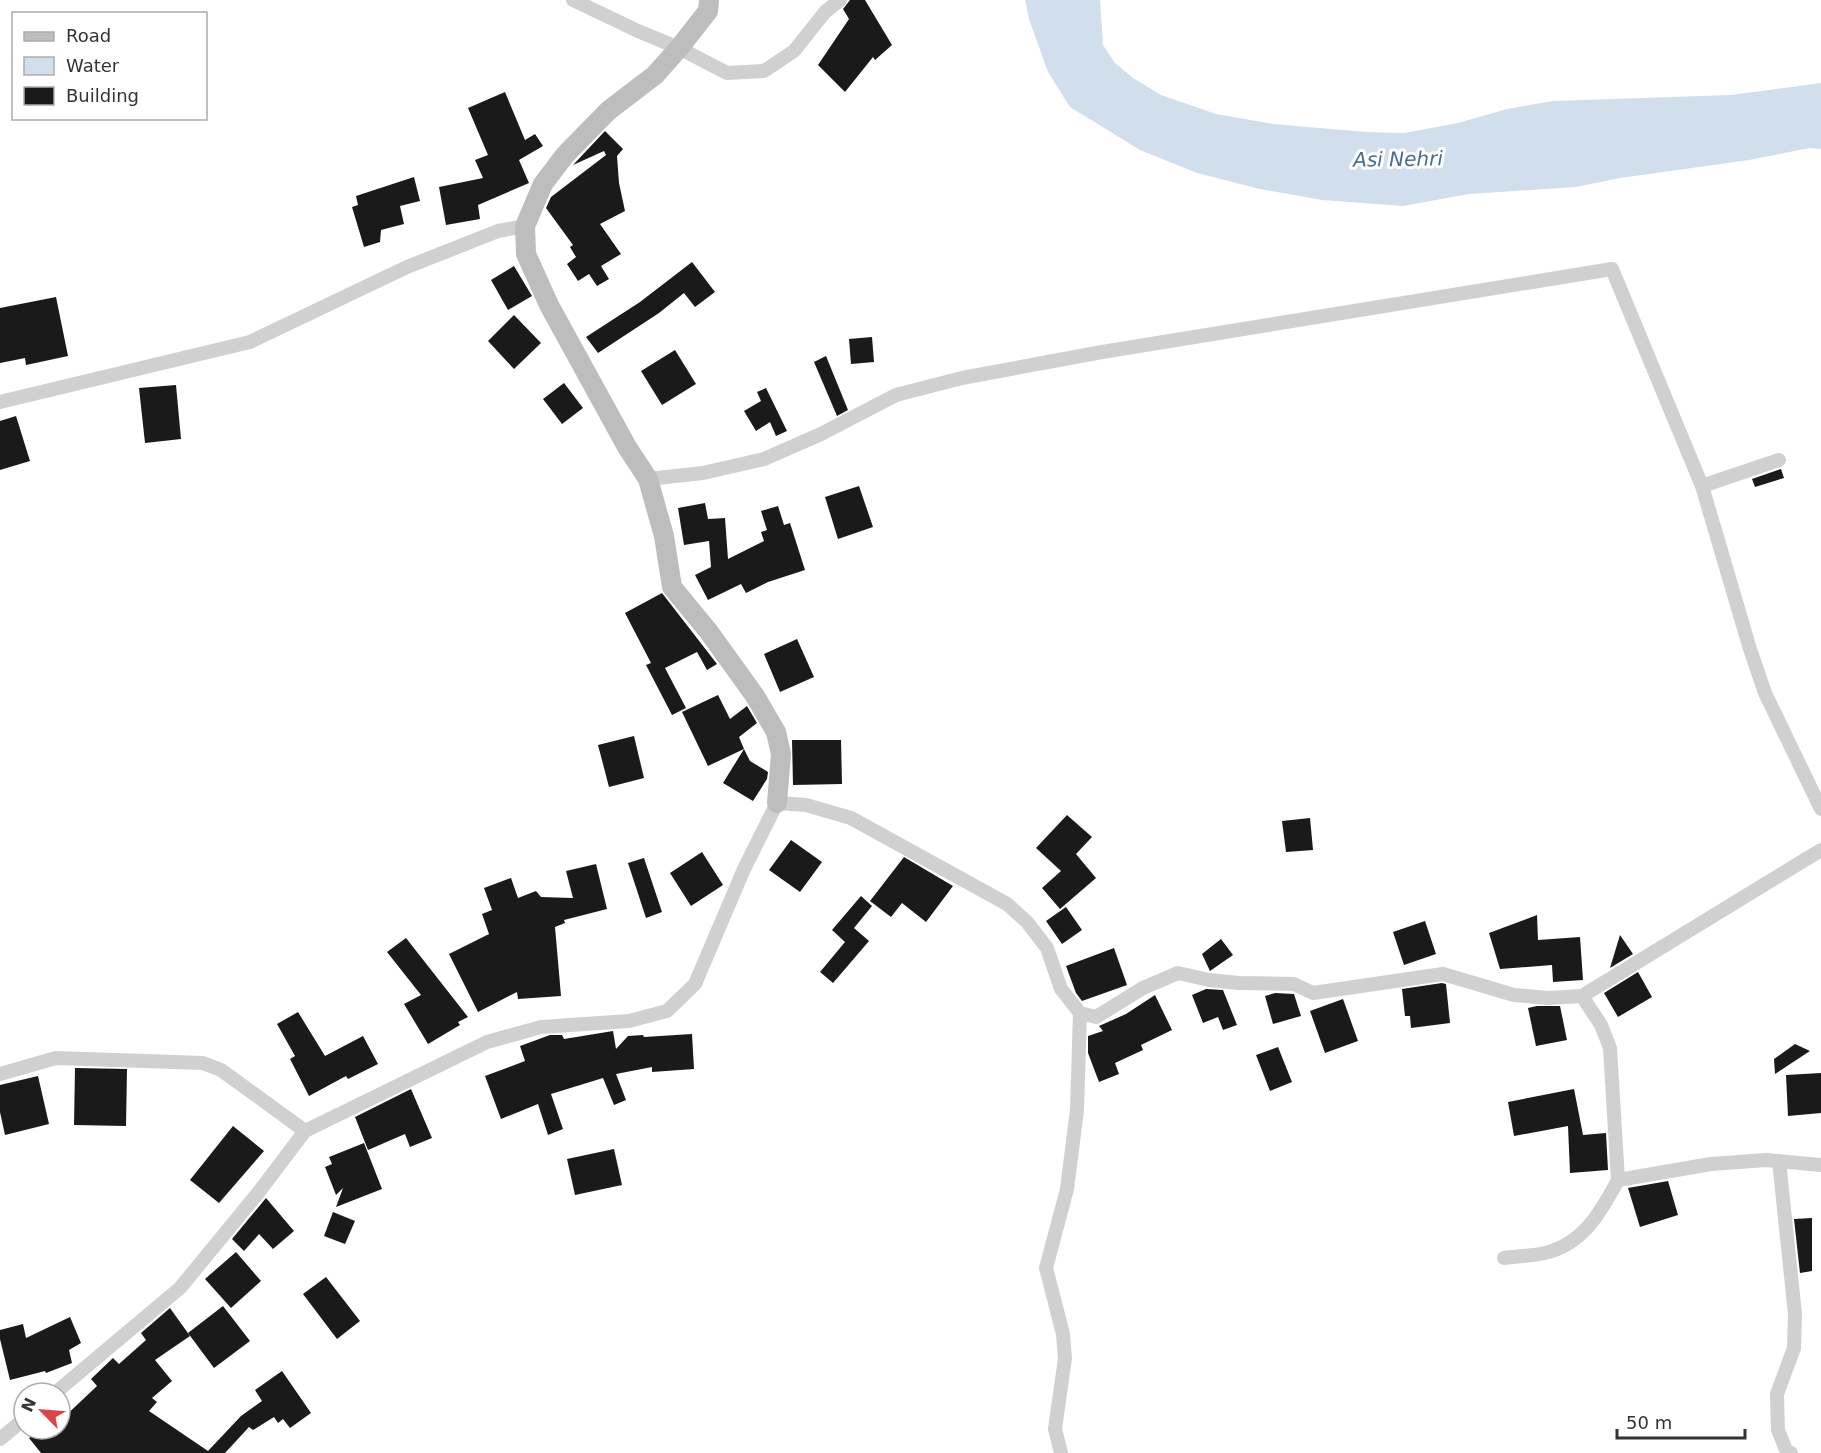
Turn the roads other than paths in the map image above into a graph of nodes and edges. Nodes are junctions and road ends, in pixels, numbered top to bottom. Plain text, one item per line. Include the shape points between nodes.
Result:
1 (573, 0) edge
2 (708, 0) edge
3 (840, 0) edge
4 (679, 48) junction
5 (525, 226) junction
6 (0, 402) edge
7 (1779, 460) dead end
8 (648, 479) junction
9 (1702, 486) junction
10 (777, 803) junction
11 (1821, 809) edge
12 (1821, 850) edge
13 (1582, 996) junction
14 (1080, 1013) junction
15 (0, 1074) edge
16 (305, 1131) junction
17 (1779, 1161) junction
18 (1821, 1165) edge
19 (1618, 1180) junction
20 (1504, 1258) dead end
21 (69, 1381) edge
22 (12, 1429) edge
23 (0, 1439) edge
24 (1060, 1453) edge
25 (1791, 1453) edge

1 - 4 street
2 - 4 street via 708,11
3 - 4 street via 825,12 794,51 764,71 727,73
4 - 5 street via 655,75 608,111 565,155 543,184
5 - 6 street via 498,231 407,267 250,342
5 - 8 street via 526,254 549,305
7 - 9 street
8 - 9 street via 703,473 764,459 896,395 962,378 1612,269
8 - 10 street via 664,536 672,587 755,696 776,732 781,754
9 - 11 street via 1765,693
10 - 14 street via 806,805 851,818 1007,904 1047,948 1061,989
10 - 16 street via 695,984 667,1011 628,1021 541,1027 487,1042
12 - 13 street
13 - 14 street via 1514,995 1443,974 1313,993 1294,984 1239,983 1178,973 1143,988 1096,1017
13 - 19 street via 1610,1048
14 - 24 street via 1077,1110 1067,1189 1046,1268 1063,1334 1065,1358 1055,1429
15 - 16 street via 56,1058 203,1064 221,1070
16 - 21 street via 180,1288
17 - 18 street
17 - 19 street via 1711,1164
17 - 25 street via 1795,1314 1794,1348 1777,1394 1778,1430
19 - 20 street via 1598,1215 1574,1242 1546,1253
22 - 23 street

